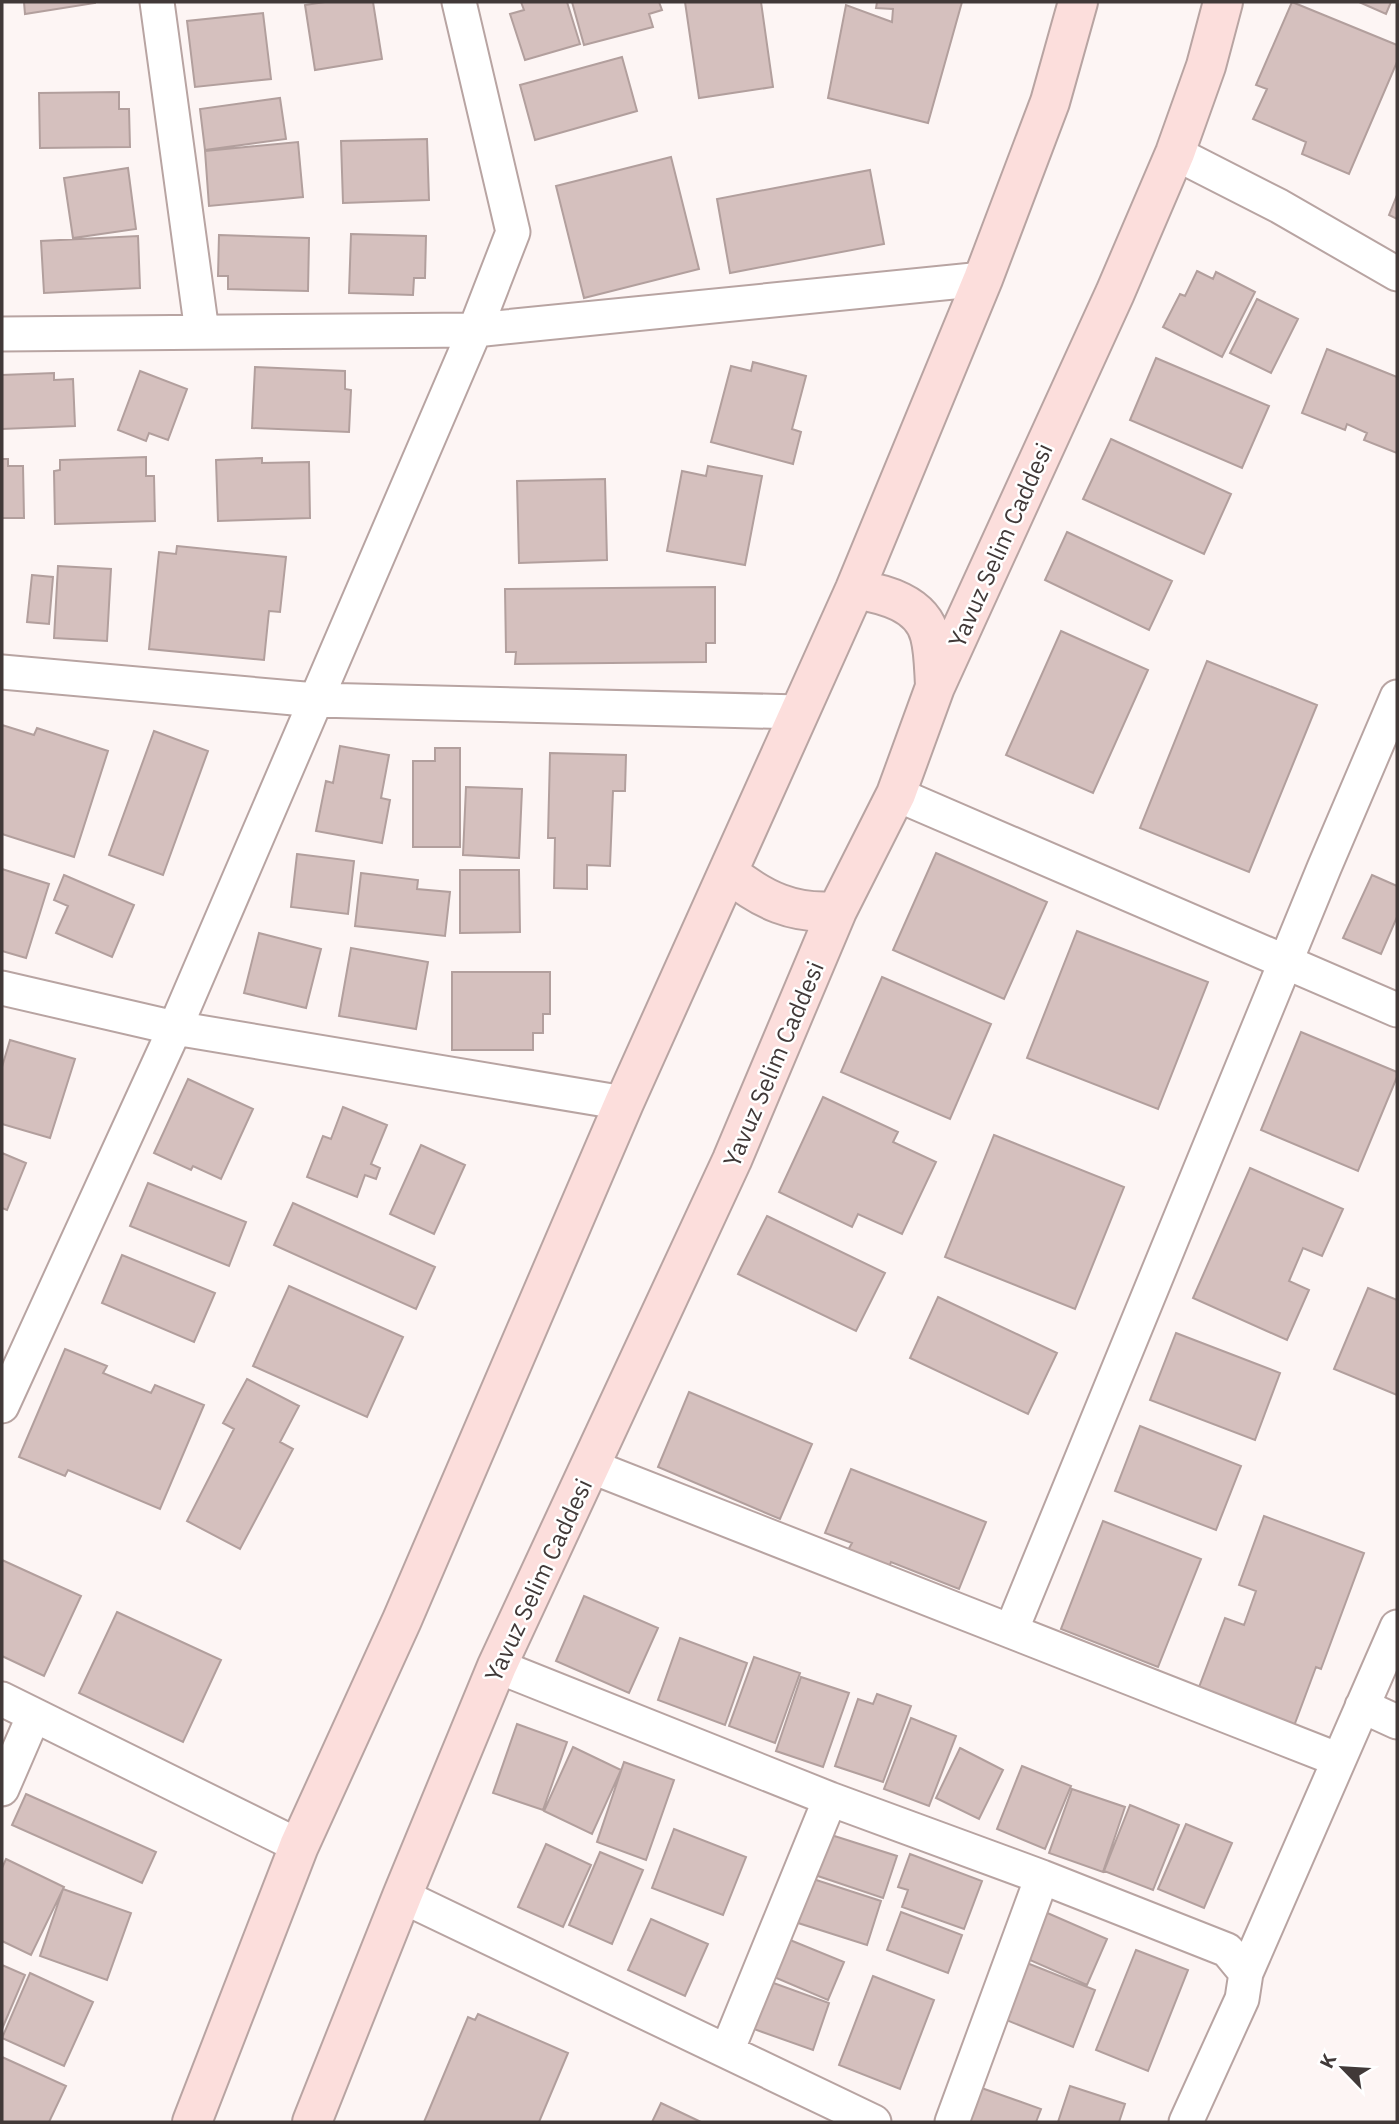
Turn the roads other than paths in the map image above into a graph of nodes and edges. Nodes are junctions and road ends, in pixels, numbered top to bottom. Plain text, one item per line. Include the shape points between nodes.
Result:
1 (157, 2) edge
2 (459, 2) edge
3 (1078, 2) edge
4 (1223, 2) edge
5 (1175, 153) junction
6 (1397, 274) edge
7 (983, 279) junction
8 (475, 330) junction
9 (202, 332) junction
10 (2, 334) edge
11 (855, 589) junction
12 (2, 672) edge
13 (936, 687) junction
14 (1397, 697) edge
15 (316, 700) junction
16 (799, 712) junction
17 (896, 794) junction
18 (729, 873) junction
19 (837, 911) junction
20 (1286, 961) junction
21 (2, 988) edge
22 (1397, 1010) edge
23 (175, 1028) junction
24 (624, 1103) junction
25 (2, 1406) edge
26 (590, 1466) junction
27 (1397, 1627) edge
28 (1011, 1631) junction
29 (497, 1666) junction
30 (2, 1699) edge
31 (1362, 1706) junction
32 (34, 1715) junction
33 (1397, 1722) edge
34 (1339, 1760) junction
35 (2, 1789) edge
36 (830, 1798) junction
37 (299, 1846) junction
38 (1042, 1877) junction
39 (402, 1896) junction
40 (1246, 1973) junction
41 (727, 2051) junction
42 (192, 2122) edge
43 (312, 2122) edge
44 (874, 2122) edge
45 (951, 2122) edge
46 (1186, 2122) edge

1 - 9 street
2 - 8 street via 513,232
3 - 7 main road via 1051,102
4 - 5 main road, Yavuz Selim Caddesi
5 - 6 street
5 - 13 main road, Yavuz Selim Caddesi
7 - 8 street
7 - 11 main road
8 - 9 street
8 - 15 street
9 - 10 street
11 - 13 main road via 883,594 922,618 930,635
11 - 16 main road
12 - 15 street
13 - 17 main road, Yavuz Selim Caddesi
14 - 20 street
15 - 16 street
15 - 23 street
16 - 18 main road
17 - 19 main road, Yavuz Selim Caddesi
17 - 20 street
18 - 19 main road via 787,908
18 - 24 main road
19 - 26 main road, Yavuz Selim Caddesi via 732,1160
20 - 22 street
20 - 28 street
21 - 23 street
23 - 24 street
23 - 25 street
24 - 37 main road via 402,1620
26 - 28 street
26 - 29 main road, Yavuz Selim Caddesi
27 - 31 street
28 - 34 street
29 - 36 street
29 - 39 main road, Yavuz Selim Caddesi
30 - 32 street
31 - 33 street
31 - 34 street
32 - 35 street
32 - 37 street
34 - 40 street
36 - 38 street
36 - 41 street
37 - 42 main road
38 - 40 street via 1227,1950
38 - 45 street
39 - 41 street
39 - 43 main road, Yavuz Selim Caddesi
40 - 46 street via 1242,1999
41 - 44 street

